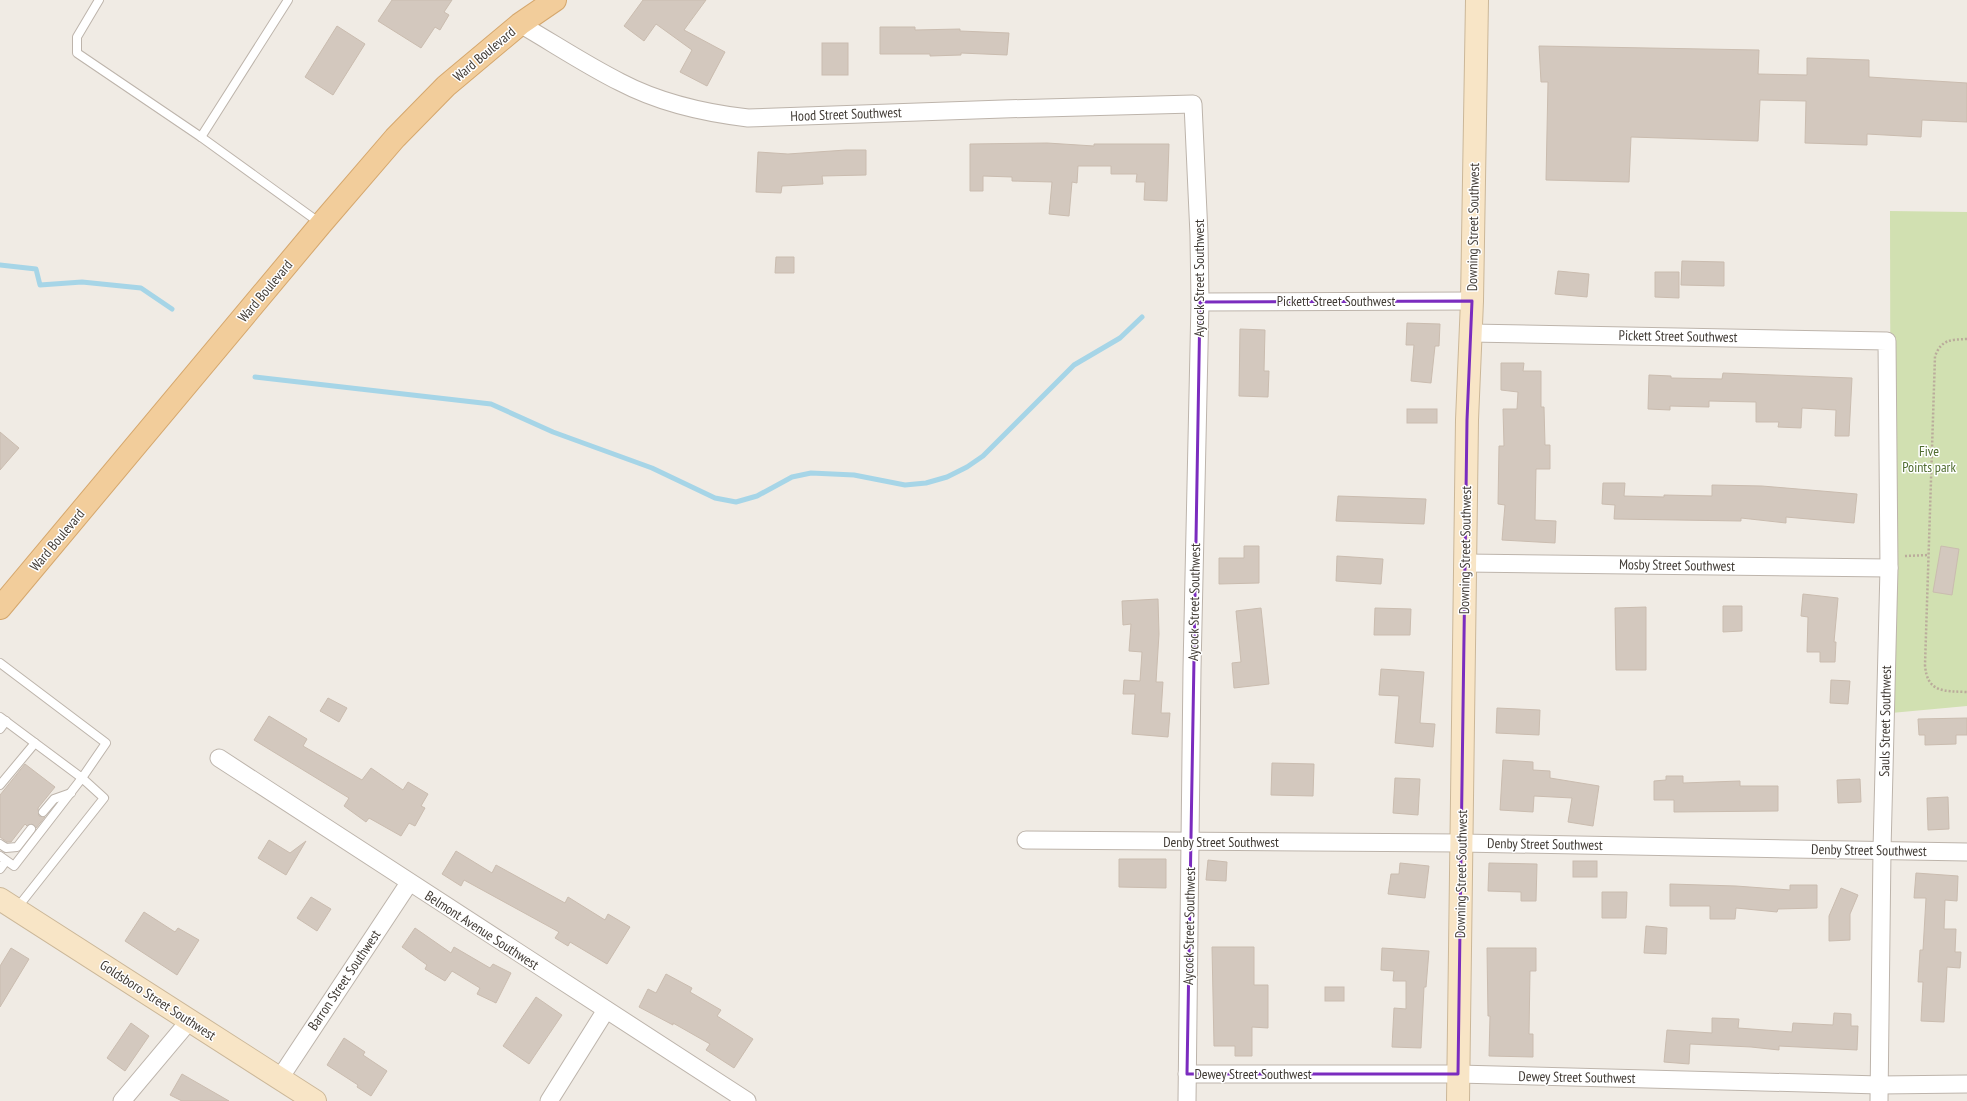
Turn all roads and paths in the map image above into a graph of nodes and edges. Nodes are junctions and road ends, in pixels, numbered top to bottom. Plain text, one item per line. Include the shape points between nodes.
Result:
1 (100, 0) edge
2 (288, 0) edge
3 (554, 0) edge
4 (1477, 0) edge
5 (520, 24) junction
6 (1193, 104) joint
7 (201, 137) junction
8 (321, 224) junction
9 (1200, 302) junction
10 (1472, 302) junction
11 (1470, 333) junction
12 (1967, 339) edge
13 (1887, 341) joint
14 (1929, 555) junction
15 (1465, 562) junction
16 (1889, 562) junction
17 (0, 608) edge
18 (0, 663) edge
19 (1967, 692) edge
20 (3, 719) edge
21 (0, 728) edge
22 (35, 742) junction
23 (219, 758) dead end
24 (82, 778) junction
25 (0, 784) edge
26 (71, 793) junction
27 (43, 812) dead end
28 (31, 829) dead end
29 (1026, 840) dead end
30 (1190, 842) junction
31 (1462, 843) junction
32 (0, 844) edge
33 (1882, 850) junction
34 (1967, 852) edge
35 (3, 858) edge
36 (0, 869) edge
37 (409, 883) junction
38 (8, 904) edge
39 (606, 1010) junction
40 (190, 1020) junction
41 (1187, 1074) junction
42 (1458, 1074) junction
43 (280, 1078) junction
44 (1967, 1084) edge
45 (1880, 1093) edge
46 (122, 1101) edge
47 (316, 1101) edge
48 (549, 1101) edge
49 (747, 1101) edge
50 (1187, 1101) edge
51 (1458, 1101) edge

1 - 7 lane via 78,37 77,53
2 - 7 lane
3 - 5 main road, Ward Boulevard
4 - 10 street, Downing Street Southwest
5 - 6 street, Hood Street Southwest via 620,83 662,99 719,115 748,118
5 - 8 main road, Ward Boulevard via 446,86 395,138
6 - 9 street, Aycock Street Southwest via 1200,235
7 - 8 lane
8 - 17 main road, Ward Boulevard
9 - 10 street, Pickett Street Southwest
9 - 30 street, Aycock Street Southwest
10 - 11 street, Downing Street Southwest
11 - 13 street, Pickett Street Southwest
11 - 15 street, Downing Street Southwest
12 - 14 path via 1946,342 1939,347 1935,356
13 - 16 street, Sauls Street Southwest
14 - 16 path
14 - 19 path via 1925,673 1928,680 1940,690
15 - 16 street, Mosby Street Southwest
15 - 31 street, Downing Street Southwest
16 - 33 street, Sauls Street Southwest
18 - 24 lane via 106,743
20 - 21 lane
20 - 22 lane
22 - 24 lane
22 - 25 lane
23 - 37 street, Belmont Avenue Southwest
24 - 26 lane
24 - 38 lane via 104,798
26 - 27 lane via 54,799
26 - 35 lane via 14,866
28 - 32 lane via 18,847 6,848
29 - 30 street, Denby Street Southwest
30 - 31 street, Denby Street Southwest
30 - 41 street, Aycock Street Southwest
31 - 33 street, Denby Street Southwest
31 - 42 street, Downing Street Southwest
33 - 34 street, Denby Street Southwest
33 - 45 street, Sauls Street Southwest
35 - 36 lane
37 - 39 street, Belmont Avenue Southwest
37 - 43 street, Barron Street Southwest
38 - 40 street, Goldsboro Street Southwest
39 - 48 street
39 - 49 street, Belmont Avenue Southwest
40 - 43 street, Goldsboro Street Southwest
40 - 46 street
41 - 42 street, Dewey Street Southwest
41 - 50 street, Aycock Street Southwest
42 - 45 street, Dewey Street Southwest
42 - 51 street, Downing Street Southwest
43 - 47 street, Goldsboro Street Southwest
44 - 45 street, Dewey Street Southwest

